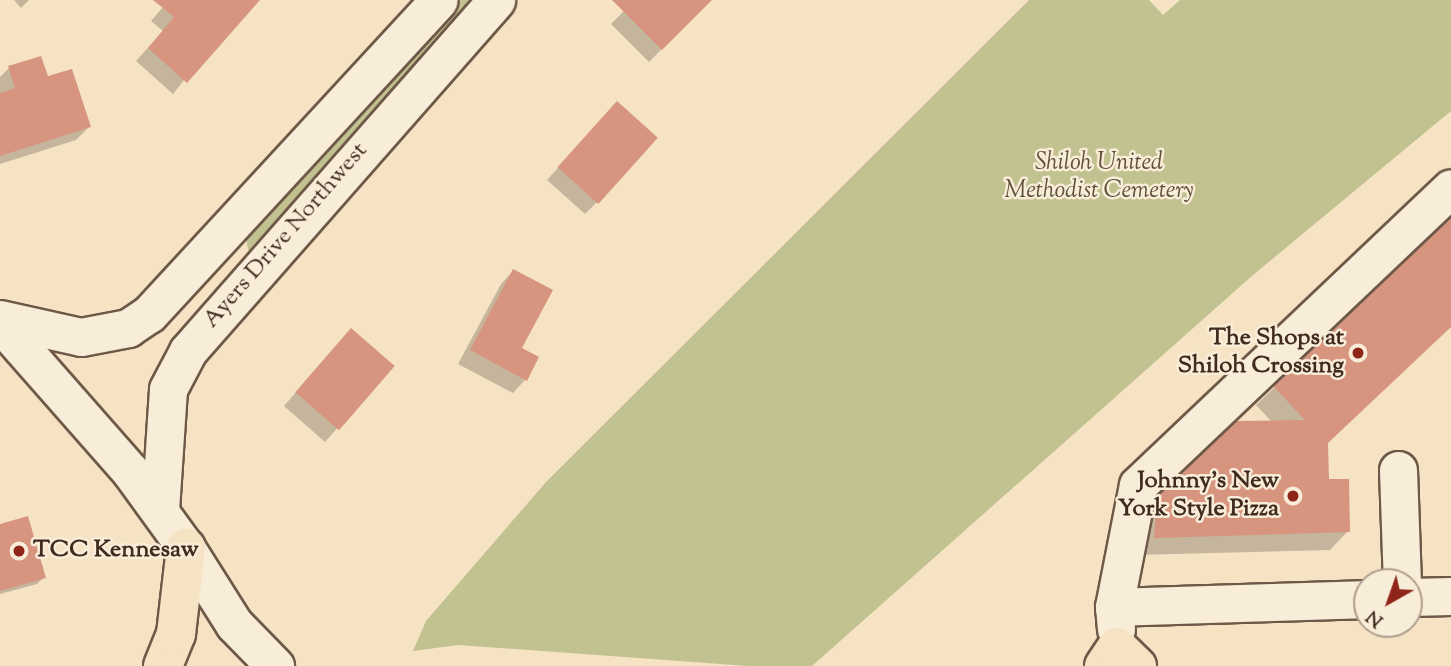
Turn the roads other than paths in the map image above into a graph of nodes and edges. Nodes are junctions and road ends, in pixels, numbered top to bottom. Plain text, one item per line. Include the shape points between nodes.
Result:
1 (439, 0) edge
2 (496, 0) edge
3 (1451, 188) edge
4 (0, 321) edge
5 (1398, 470) dead end
6 (160, 510) junction
7 (186, 548) junction
8 (1402, 568) edge
9 (1451, 596) edge
10 (1423, 597) edge
11 (1353, 599) edge
12 (1114, 607) junction
13 (234, 624) junction
14 (1120, 660) edge
15 (163, 666) edge
16 (245, 666) edge
17 (275, 666) edge

1 - 4 street, Ayers Drive Northwest via 149,314 128,328 81,337
2 - 6 street, Ayers Drive Northwest via 188,351 169,389
3 - 12 street via 1138,485
4 - 6 street
5 - 8 street
6 - 7 street
7 - 13 street
7 - 15 main road via 176,634
9 - 10 street
11 - 12 street
12 - 14 street
13 - 16 street
13 - 17 street

